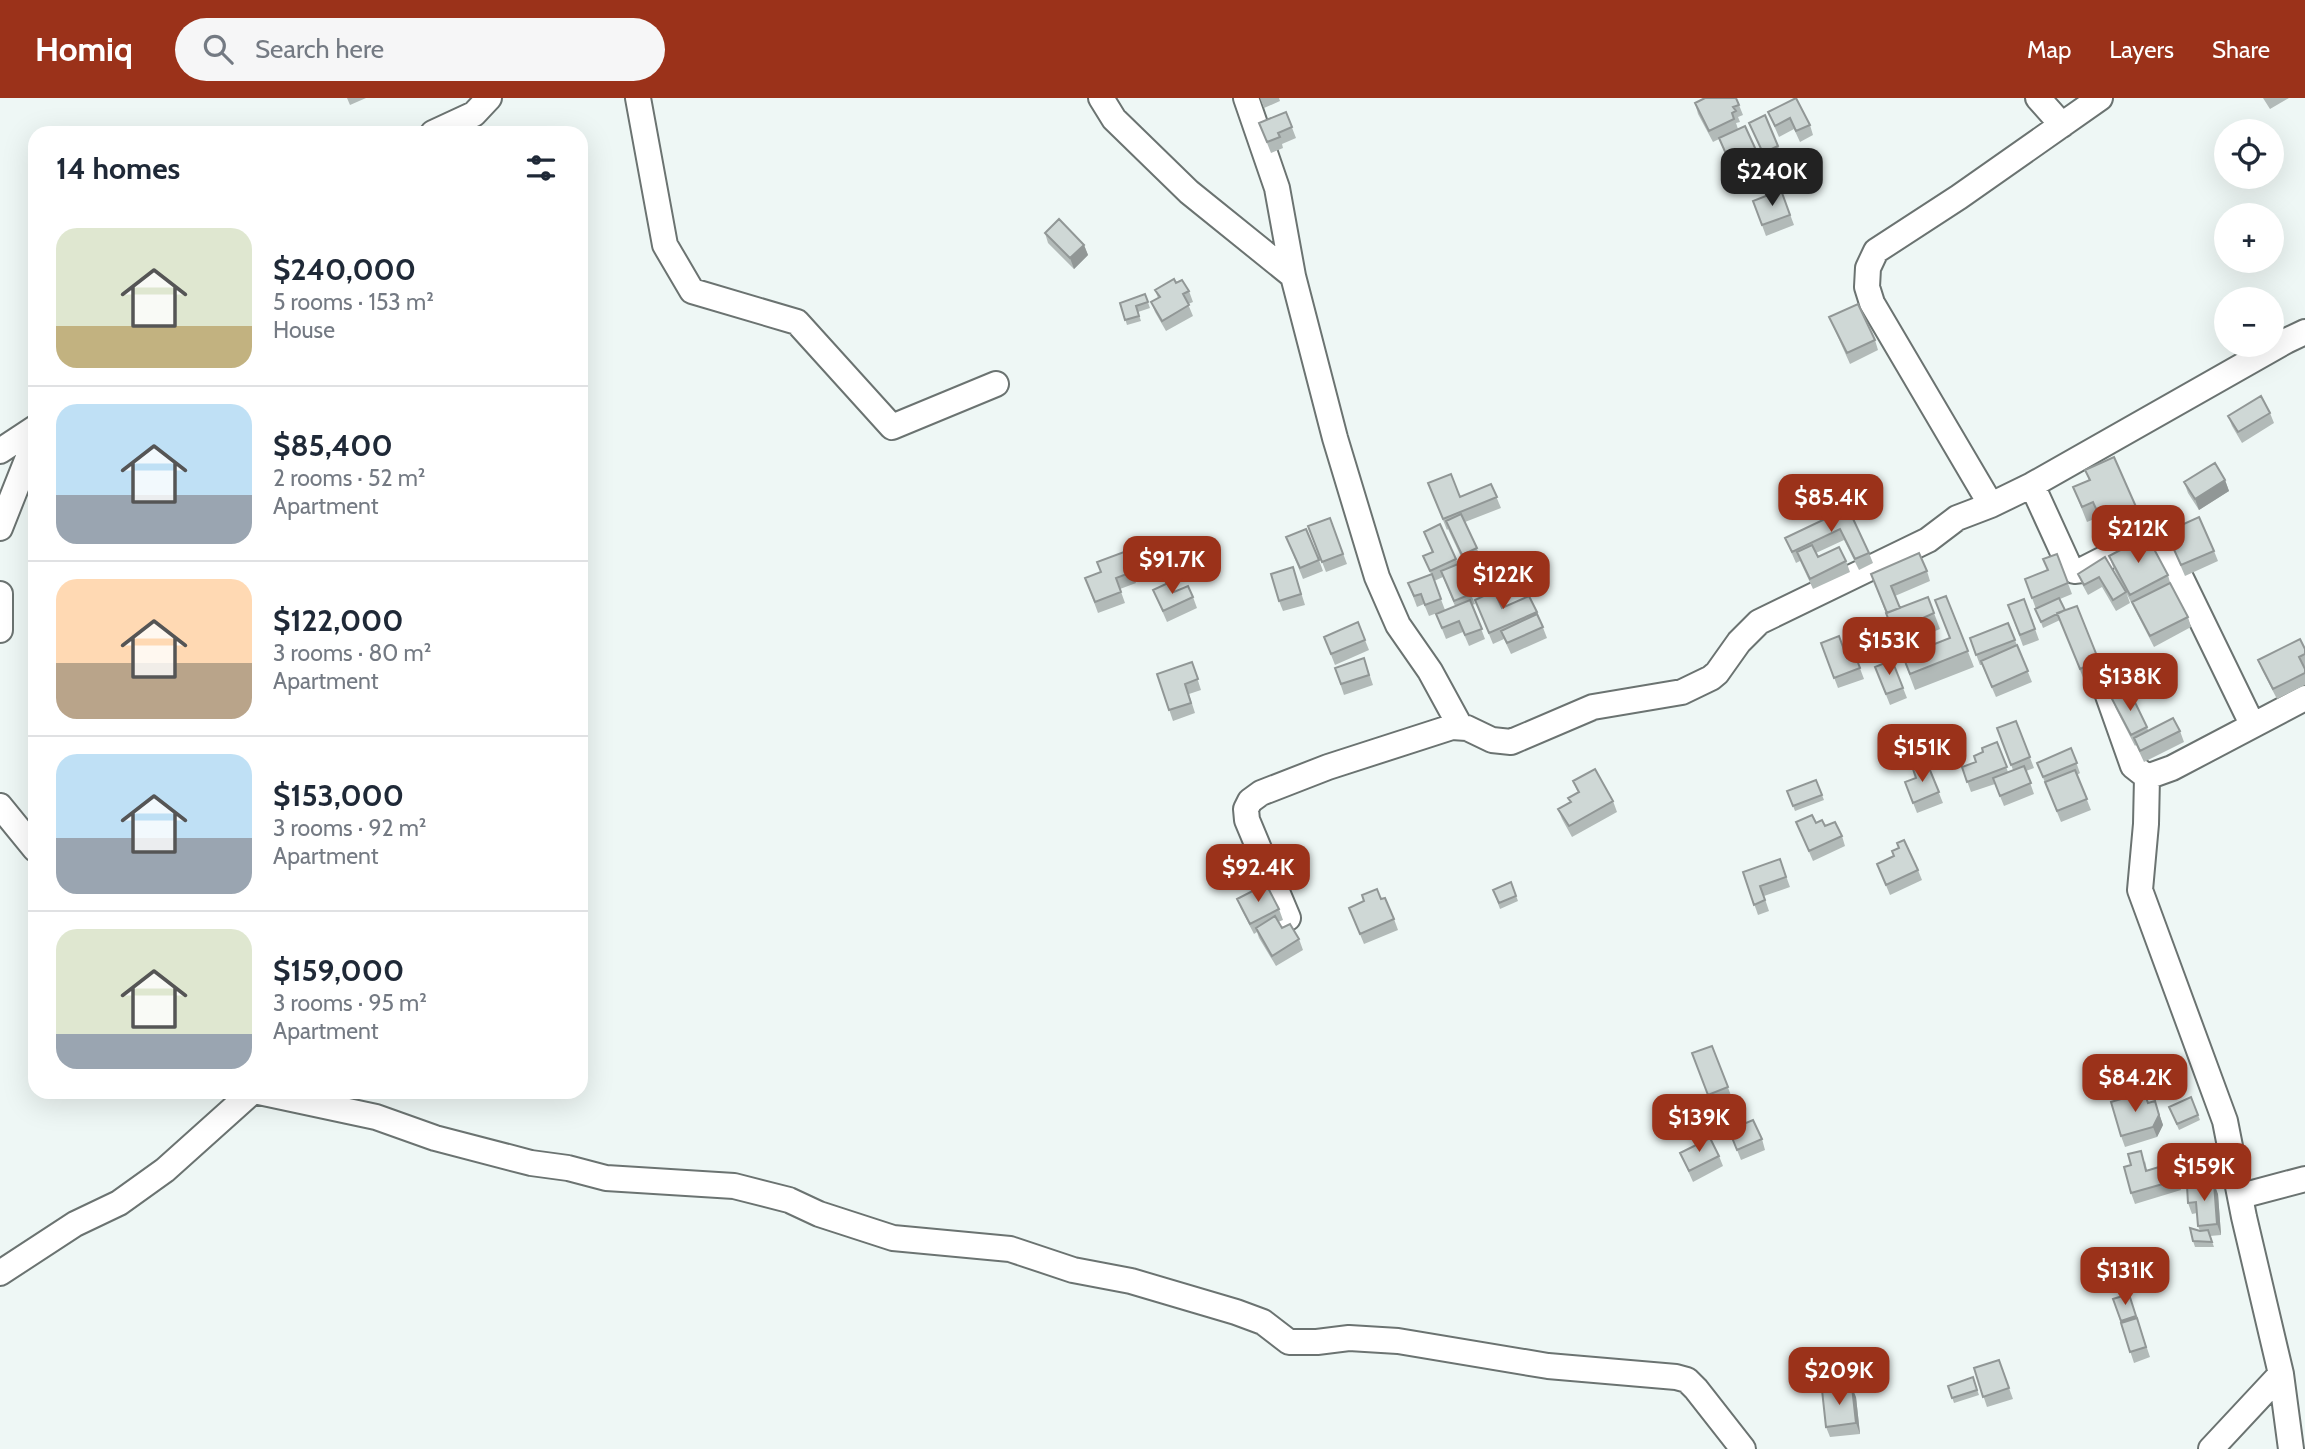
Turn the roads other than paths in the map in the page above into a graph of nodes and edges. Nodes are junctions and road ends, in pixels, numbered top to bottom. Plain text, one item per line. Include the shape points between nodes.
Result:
1 (489, 98) edge
2 (638, 98) edge
3 (1101, 98) edge
4 (1245, 98) edge
5 (2038, 98) edge
6 (2100, 98) edge
7 (2062, 125) junction
8 (448, 126) edge
9 (1293, 276) junction
10 (2305, 332) edge
11 (996, 384) dead end
12 (28, 427) edge
13 (0, 429) edge
14 (28, 431) edge
15 (0, 451) edge
16 (28, 458) edge
17 (2032, 485) junction
18 (1991, 505) junction
19 (0, 528) edge
20 (0, 594) edge
21 (0, 630) edge
22 (2105, 687) dead end
23 (2305, 698) edge
24 (2252, 724) junction
25 (1460, 726) junction
26 (2147, 777) junction
27 (0, 806) edge
28 (28, 840) edge
29 (1288, 918) dead end
30 (244, 1099) edge
31 (290, 1099) edge
32 (2305, 1179) edge
33 (2241, 1196) junction
34 (0, 1273) edge
35 (2281, 1374) junction
36 (1743, 1449) edge
37 (2211, 1449) edge
38 (2291, 1449) edge

1 - 8 street via 474,114
2 - 11 street via 665,245 692,292 797,322 892,427
3 - 9 street via 1115,119 1189,192
4 - 9 street via 1277,188
5 - 7 street
6 - 7 street
7 - 18 street via 1876,251 1868,268 1872,303
9 - 25 street via 1377,577 1398,625
10 - 17 street
12 - 13 street
14 - 15 street
16 - 19 street
17 - 18 street
17 - 24 street via 2074,570 2149,536 2161,537
18 - 25 street via 1957,518 1928,540 1759,622 1717,673 1682,692 1593,707 1511,742 1492,740
20 - 21 street
22 - 26 street via 2133,766
23 - 24 street
24 - 26 street
25 - 29 street via 1286,782 1250,801 1247,820
26 - 33 street via 2140,890 2214,1087
27 - 28 street
30 - 34 street via 165,1170 119,1203 75,1224
31 - 36 street via 376,1118 531,1163 617,1179 734,1186 789,1200 893,1238 1010,1249 1236,1312 1263,1322 1289,1342 1398,1341 1548,1366 1687,1380
32 - 33 street
33 - 35 street
35 - 37 street
35 - 38 street

